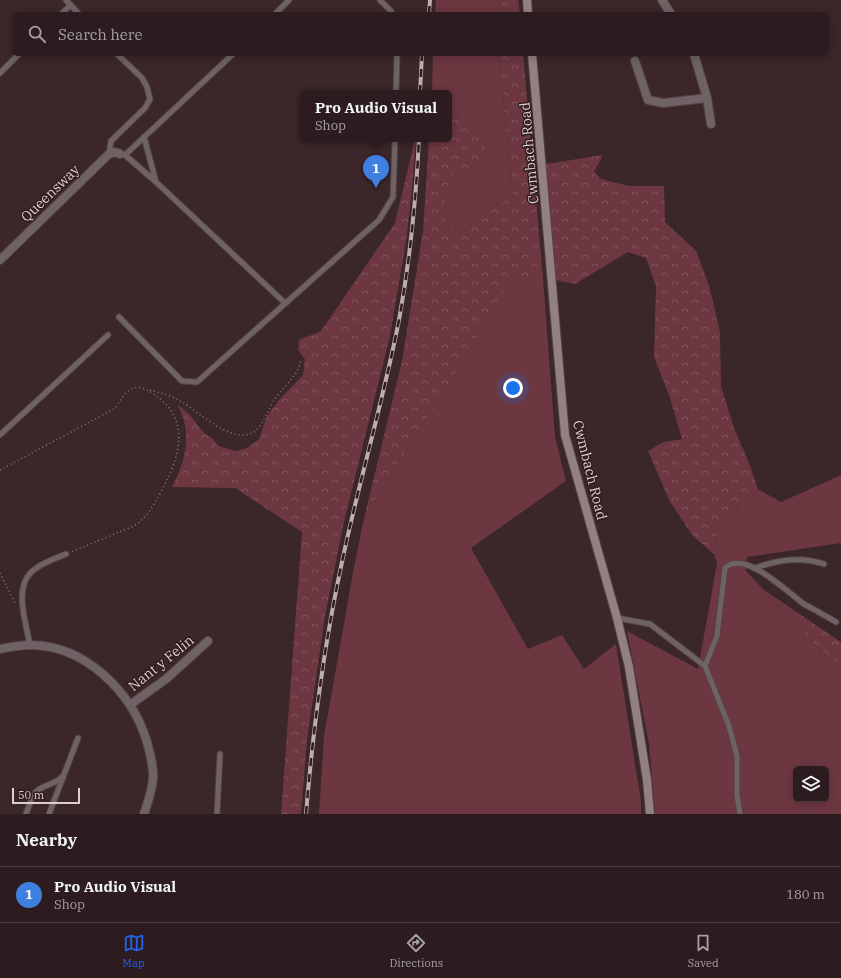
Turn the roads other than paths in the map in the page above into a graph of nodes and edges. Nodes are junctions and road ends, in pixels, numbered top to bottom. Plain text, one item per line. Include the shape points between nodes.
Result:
1 (66, 0) edge
2 (289, 0) edge
3 (380, 0) edge
4 (526, 0) edge
5 (662, 0) edge
6 (71, 5) junction
7 (64, 12) edge
8 (77, 12) edge
9 (277, 12) edge
10 (391, 12) edge
11 (528, 12) edge
12 (670, 12) edge
13 (17, 56) edge
14 (120, 56) edge
15 (231, 56) edge
16 (397, 56) edge
17 (532, 56) edge
18 (695, 56) edge
19 (635, 61) dead end
20 (0, 73) edge
21 (396, 90) edge
22 (707, 98) junction
23 (710, 124) dead end
24 (144, 137) junction
25 (395, 142) edge
26 (109, 154) junction
27 (123, 155) junction
28 (156, 182) junction
29 (0, 260) edge
30 (285, 303) junction
31 (119, 317) dead end
32 (108, 334) dead end
33 (0, 435) edge
34 (66, 554) road end
35 (824, 564) dead end
36 (755, 568) junction
37 (617, 618) junction
38 (836, 622) dead end
39 (208, 641) dead end
40 (30, 645) junction
41 (0, 649) edge
42 (705, 666) junction
43 (130, 705) junction
44 (78, 738) dead end
45 (220, 754) dead end
46 (64, 774) junction
47 (26, 814) edge
48 (49, 814) edge
49 (144, 814) edge
50 (217, 814) edge
51 (650, 814) edge
52 (740, 814) edge

1 - 6 lane
2 - 9 lane
3 - 10 lane
4 - 11 main road
5 - 12 street
6 - 7 lane
6 - 8 lane
13 - 20 lane
14 - 26 lane via 145,82 150,99 145,108 111,141
15 - 24 lane
16 - 21 lane
17 - 37 main road, Cwmbach Road via 565,435
18 - 22 street
19 - 22 street via 648,100 663,103
22 - 23 street
24 - 27 lane
24 - 28 lane
25 - 30 lane via 393,197 379,220
26 - 27 street via 115,152
26 - 29 street, Queensway
27 - 28 lane
28 - 30 lane
30 - 31 lane via 197,382 182,381
32 - 33 lane
34 - 40 lane via 34,570 23,585 23,605
35 - 36 lane via 791,560 774,561
36 - 38 lane
36 - 42 lane via 741,563 725,568 717,636
37 - 42 lane via 650,624
37 - 51 main road, Cwmbach Road via 638,717
39 - 43 street, Nant y Felin via 166,679
40 - 41 street
40 - 43 street via 44,646 80,658 111,681
42 - 52 lane via 729,726 737,756 737,795
43 - 49 street via 144,731 153,767 152,789
44 - 46 lane
45 - 50 lane
46 - 47 lane via 56,782 37,790
46 - 48 lane

